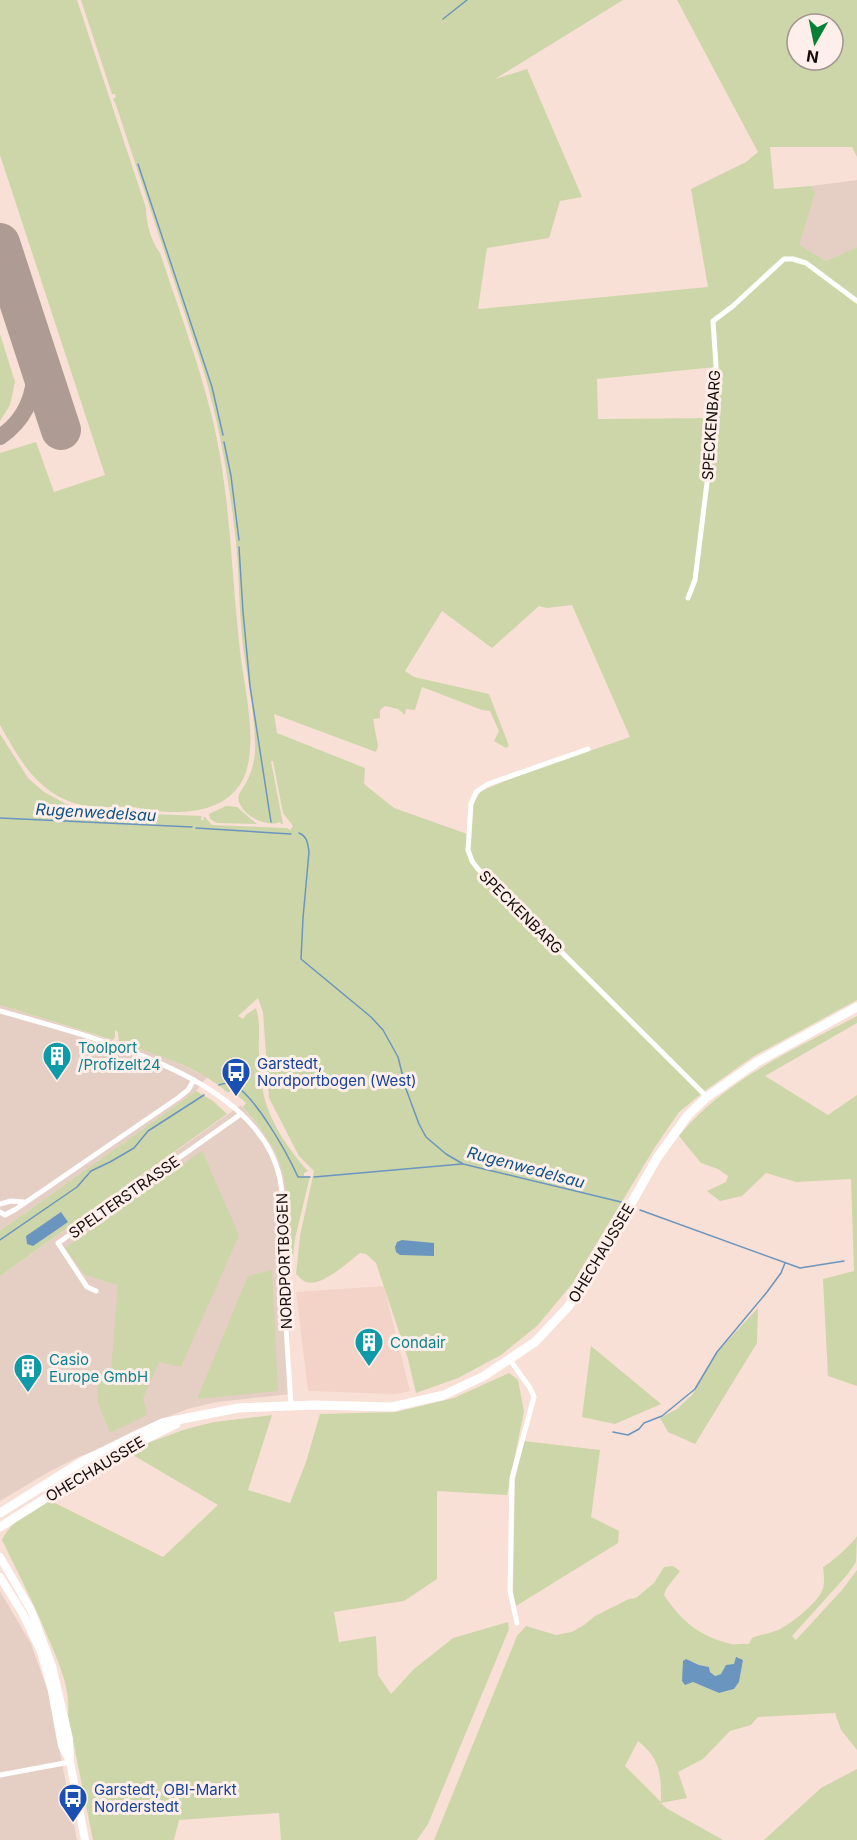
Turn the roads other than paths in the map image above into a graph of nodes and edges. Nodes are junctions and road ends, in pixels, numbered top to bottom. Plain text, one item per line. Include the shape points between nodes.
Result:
1 (857, 301) edge
2 (688, 598) dead end
3 (588, 749) dead end
4 (857, 1007) edge
5 (0, 1011) edge
6 (195, 1080) junction
7 (707, 1097) junction
8 (241, 1114) junction
9 (25, 1202) junction
10 (0, 1204) edge
11 (0, 1212) edge
12 (96, 1291) dead end
13 (510, 1360) junction
14 (291, 1406) junction
15 (191, 1416) junction
16 (0, 1513) edge
17 (0, 1527) edge
18 (0, 1557) edge
19 (0, 1577) edge
20 (517, 1623) dead end
21 (70, 1762) junction
22 (0, 1775) edge
23 (86, 1840) edge

1 - 2 street, SPECKENBARG via 806,263 784,260 713,321 715,418 695,580
3 - 7 street, SPECKENBARG via 479,790 471,804 469,854 478,869
4 - 7 main road, OHECHAUSSEE via 758,1062
5 - 6 street, NORDPORTBOGEN via 144,1056
6 - 8 street, NORDPORTBOGEN
6 - 9 street via 178,1098
7 - 13 main road, OHECHAUSSEE via 671,1137 568,1307 536,1342
8 - 12 street, SPELTERSTRASSE via 58,1243 87,1287
8 - 14 street, NORDPORTBOGEN via 264,1142 280,1178
9 - 10 street
9 - 11 street via 9,1214
13 - 14 main road, OHECHAUSSEE via 444,1395 392,1407
13 - 20 street via 534,1397 512,1478 510,1591
14 - 15 main road, OHECHAUSSEE via 238,1408
15 - 16 main road, OHECHAUSSEE via 162,1423 83,1461
15 - 17 main road, OHECHAUSSEE via 119,1452
18 - 21 main road via 31,1610 52,1666 69,1739
19 - 21 main road via 41,1652 62,1746
21 - 22 street
21 - 23 main road

